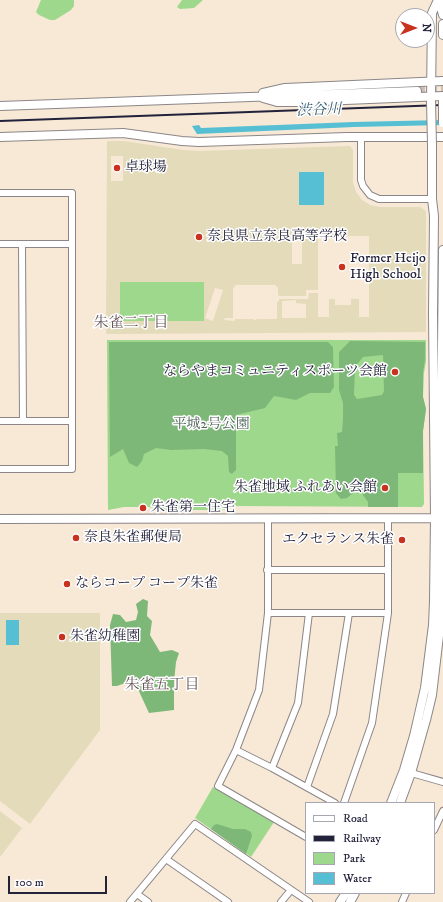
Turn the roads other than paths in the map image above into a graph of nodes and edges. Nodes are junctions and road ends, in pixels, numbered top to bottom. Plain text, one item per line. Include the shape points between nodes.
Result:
1 (438, 0) edge
2 (443, 15) edge
3 (443, 24) edge
4 (443, 36) edge
5 (432, 48) edge
6 (443, 81) edge
7 (431, 82) junction
8 (417, 91) tunnel mouth
9 (443, 91) edge
10 (255, 96) junction
11 (443, 96) edge
12 (431, 99) junction
13 (443, 101) edge
14 (0, 106) edge
15 (443, 123) edge
16 (0, 137) edge
17 (443, 137) edge
18 (361, 138) junction
19 (0, 193) edge
20 (432, 199) junction
21 (0, 244) edge
22 (72, 244) junction
23 (22, 245) junction
24 (443, 250) edge
25 (0, 421) edge
26 (23, 421) junction
27 (72, 421) junction
28 (0, 469) edge
29 (388, 518) junction
30 (440, 518) edge
31 (0, 519) edge
32 (268, 519) junction
33 (267, 570) junction
34 (388, 570) junction
35 (268, 613) junction
36 (309, 613) junction
37 (348, 613) junction
38 (388, 613) junction
39 (442, 627) edge
40 (440, 664) edge
41 (236, 750) junction
42 (272, 768) junction
43 (408, 771) junction
44 (443, 782) edge
45 (307, 787) junction
46 (333, 802) edge
47 (344, 802) edge
48 (392, 802) edge
49 (400, 802) edge
50 (443, 811) edge
51 (435, 828) edge
52 (305, 836) edge
53 (166, 859) junction
54 (292, 890) junction
55 (137, 894) junction
56 (130, 902) edge
57 (148, 902) edge
58 (228, 902) edge
59 (281, 902) edge
60 (309, 902) edge

1 - 2 street
3 - 4 street
5 - 7 street
6 - 7 street
7 - 10 street via 285,88
7 - 12 street
8 - 10 street
9 - 11 street
10 - 12 street via 277,102
10 - 14 street
11 - 12 street
11 - 13 street
12 - 20 street, bridge
13 - 15 street, bridge
16 - 18 street via 117,133 199,142
17 - 18 street
18 - 20 street via 361,180 366,192 378,199
19 - 22 street via 72,193
20 - 30 street
21 - 23 street
22 - 23 street
22 - 27 street
23 - 26 street
24 - 30 street
25 - 26 street
26 - 27 street
27 - 28 street via 72,469
29 - 30 street
29 - 32 street
29 - 34 street
30 - 39 street
30 - 43 street via 431,642 425,688
31 - 32 street
32 - 33 street
33 - 34 street
33 - 35 street
34 - 38 street
35 - 36 street
35 - 41 street via 259,690
36 - 37 street
36 - 42 street via 298,703
37 - 38 street
37 - 45 street via 333,714
38 - 47 street via 372,723
39 - 40 street
40 - 43 street via 428,714
41 - 42 street
41 - 52 street via 218,786
42 - 45 street
43 - 44 street
43 - 48 street
43 - 49 street
45 - 46 street
50 - 51 street
53 - 54 street via 196,824
53 - 55 street
53 - 58 street
54 - 59 street
54 - 60 street
55 - 56 street
55 - 57 street

